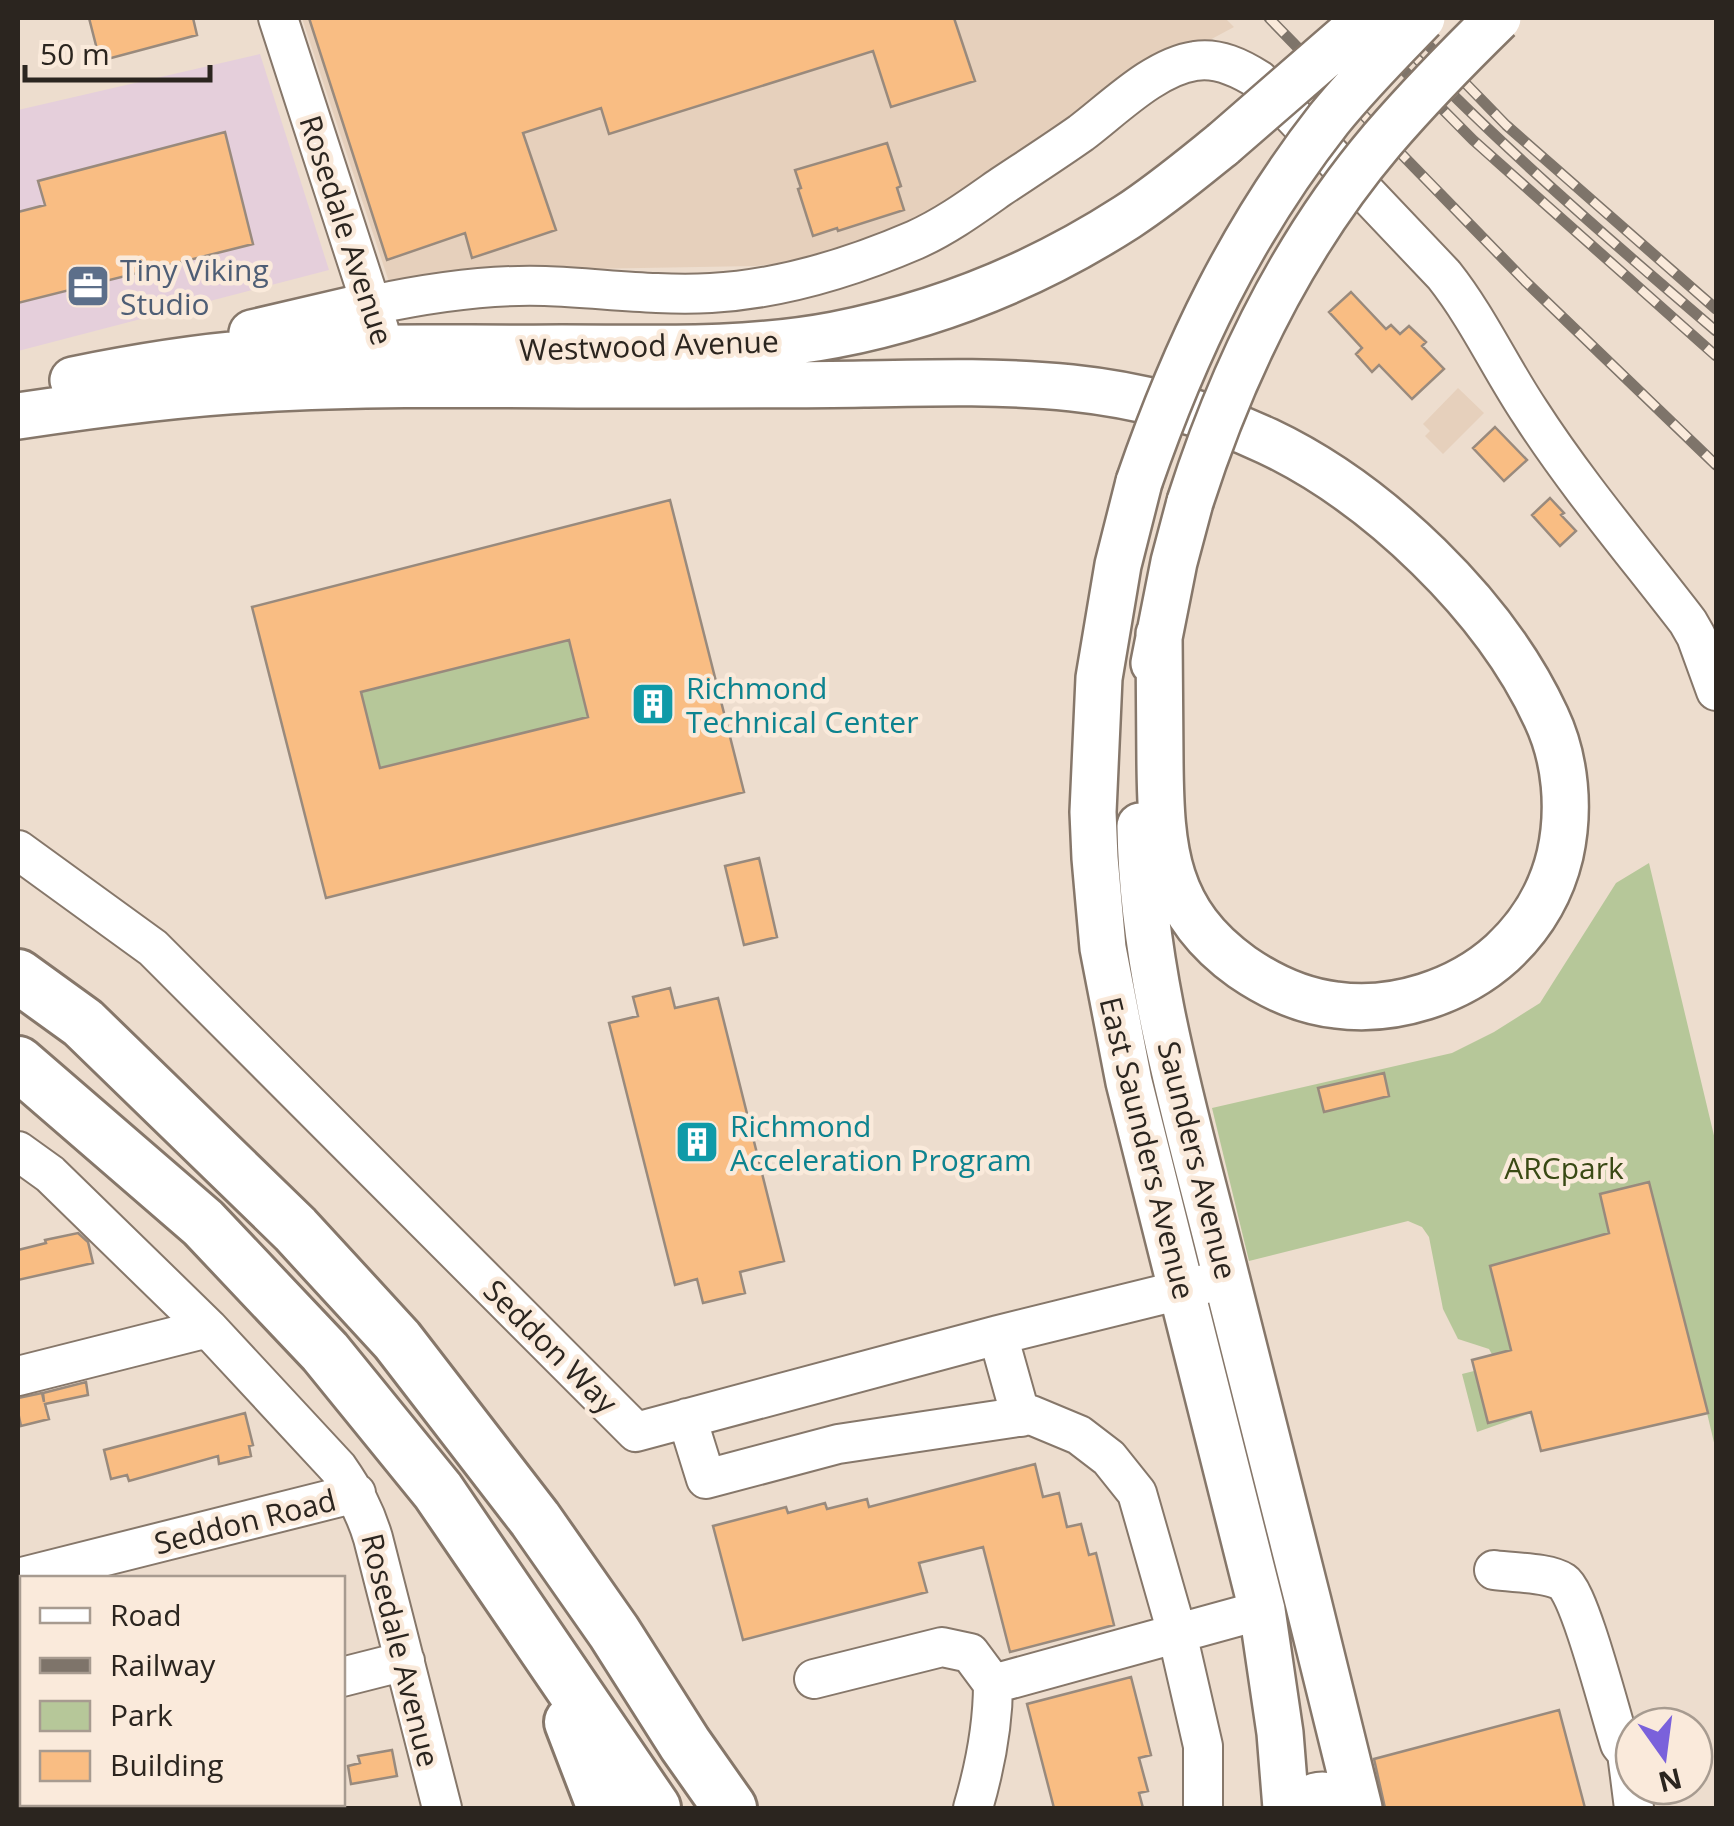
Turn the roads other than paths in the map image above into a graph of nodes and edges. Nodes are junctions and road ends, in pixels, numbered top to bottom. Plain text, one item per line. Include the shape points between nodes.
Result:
1 (278, 18) edge
2 (1368, 18) edge
3 (1422, 18) edge
4 (1498, 18) edge
5 (372, 305) junction
6 (391, 367) junction
7 (112, 372) junction
8 (18, 392) edge
9 (18, 416) edge
10 (1159, 634) junction
11 (1714, 675) edge
12 (18, 850) edge
13 (18, 976) edge
14 (18, 1063) edge
15 (18, 1151) edge
16 (34, 1178) edge
17 (1227, 1278) junction
18 (1182, 1289) junction
19 (208, 1328) junction
20 (998, 1335) junction
21 (18, 1376) edge
22 (1021, 1417) junction
23 (687, 1418) junction
24 (356, 1493) junction
25 (1494, 1570) dead end
26 (26, 1576) edge
27 (1262, 1610) junction
28 (1177, 1633) junction
29 (538, 1636) junction
30 (404, 1661) junction
31 (345, 1676) edge
32 (814, 1680) dead end
33 (993, 1684) junction
34 (1359, 1807) edge
35 (442, 1808) edge
36 (604, 1808) edge
37 (654, 1808) edge
38 (730, 1808) edge
39 (973, 1808) edge
40 (1202, 1808) edge
41 (1289, 1808) edge
42 (1634, 1808) edge

1 - 5 street, Rosedale Avenue
2 - 6 main road, Westwood Avenue, bridge via 1128,216 1038,268 971,296 832,335
3 - 18 main road, East Saunders Avenue, bridge via 1332,115 1217,292 1162,417 1118,566 1099,678 1094,858 1110,992
4 - 10 main road, Saunders Avenue, bridge via 1381,142 1281,286 1209,443
5 - 6 street, Rosedale Avenue
5 - 7 main road via 183,348
5 - 11 street via 515,286 712,293 820,275 953,220 1165,70 1198,60 1224,63 1259,80 1444,275 1529,411 1688,622
6 - 7 main road, Westwood Avenue via 255,353
6 - 9 main road, Westwood Avenue
6 - 10 main road, Westwood Avenue via 1064,386 1146,398 1266,440 1339,483 1444,571 1496,634 1548,719 1564,776 1564,839 1549,890 1518,938 1460,983 1382,1006 1304,1000 1228,956 1189,914 1166,854
7 - 8 main road, Westwood Avenue
10 - 17 main road, Saunders Avenue via 1142,751 1143,889 1174,1068
12 - 23 street, Seddon Way via 153,948 636,1432
13 - 38 highway via 83,1023 296,1229 397,1340 535,1518
14 - 29 highway via 203,1223 325,1352 438,1491
15 - 16 street, Rosedale Avenue
16 - 19 street, Rosedale Avenue
17 - 18 street, Seddon Way
17 - 34 main road, Saunders Avenue
18 - 20 street, Seddon Way
18 - 27 main road, East Saunders Avenue
19 - 21 street
19 - 24 street, Rosedale Avenue
20 - 22 street
20 - 23 street, Seddon Way
22 - 23 street via 838,1444 706,1479
22 - 28 street via 1079,1435 1137,1493
24 - 26 street, Seddon Road
24 - 30 street, Rosedale Avenue
25 - 42 street via 1546,1576 1570,1589 1627,1753
27 - 28 street
27 - 41 main road, East Saunders Avenue
28 - 33 street
28 - 40 street via 1203,1746
29 - 36 highway
29 - 37 highway
30 - 31 street
30 - 35 street, Rosedale Avenue
32 - 33 street via 942,1648 970,1653
33 - 39 street via 986,1765
34 - 41 street via 1319,1791

